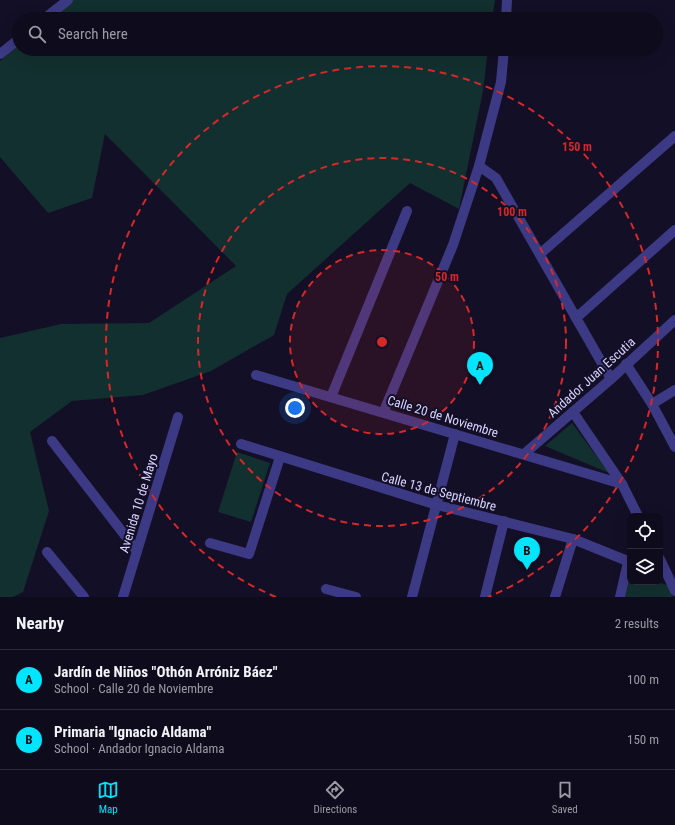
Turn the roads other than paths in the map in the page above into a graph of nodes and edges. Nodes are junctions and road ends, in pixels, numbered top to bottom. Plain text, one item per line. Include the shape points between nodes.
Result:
1 (68, 0) edge
2 (507, 0) edge
3 (53, 12) edge
4 (506, 12) edge
5 (12, 45) edge
6 (0, 54) edge
7 (504, 56) edge
8 (675, 136) edge
9 (478, 166) junction
10 (407, 211) dead end
11 (675, 230) edge
12 (541, 253) junction
13 (576, 318) junction
14 (675, 320) edge
15 (626, 364) junction
16 (256, 375) dead end
17 (611, 379) junction
18 (675, 390) edge
19 (331, 397) junction
20 (652, 404) junction
21 (384, 411) junction
22 (573, 412) junction
23 (178, 417) dead end
24 (455, 434) junction
25 (52, 441) dead end
26 (241, 444) dead end
27 (675, 447) edge
28 (524, 454) junction
29 (280, 457) junction
30 (622, 484) junction
31 (437, 505) junction
32 (636, 513) edge
33 (504, 521) junction
34 (573, 539) junction
35 (210, 543) dead end
36 (137, 551) junction
37 (47, 552) dead end
38 (627, 561) edge
39 (627, 570) edge
40 (663, 571) edge
41 (674, 585) edge
42 (326, 589) dead end
43 (84, 597) edge
44 (124, 597) edge
45 (356, 597) edge
46 (412, 597) edge
47 (485, 597) edge
48 (555, 597) edge
49 (620, 597) edge

1 - 3 street
2 - 4 street
5 - 6 street
7 - 9 street via 502,82
8 - 12 street
9 - 12 street via 496,178
9 - 21 street via 451,250
10 - 19 street
11 - 13 street
12 - 13 street
13 - 17 street
14 - 15 street, Andador Juan Escutia
15 - 17 street, Andador Juan Escutia
15 - 20 street
16 - 19 street, Calle 20 de Noviembre
17 - 22 street, Andador Juan Escutia
18 - 20 street
19 - 21 street, Calle 20 de Noviembre
20 - 27 street
21 - 24 street, Calle 20 de Noviembre
22 - 28 street, Andador Juan Escutia
22 - 30 street
23 - 36 street, Avenida 10 de Mayo
24 - 28 street, Calle 20 de Noviembre
24 - 31 street
25 - 36 street
26 - 29 street, Calle 13 de Septiembre
28 - 30 street, Calle 20 de Noviembre
29 - 31 street, Calle 13 de Septiembre
29 - 35 street via 249,554
30 - 32 street
31 - 33 street, Calle 13 de Septiembre
31 - 46 street
33 - 34 street, Calle 13 de Septiembre
33 - 47 street
34 - 38 street, Calle 13 de Septiembre
34 - 48 street
36 - 44 street, Avenida 10 de Mayo
37 - 43 street
39 - 49 street
40 - 41 street
42 - 45 street

